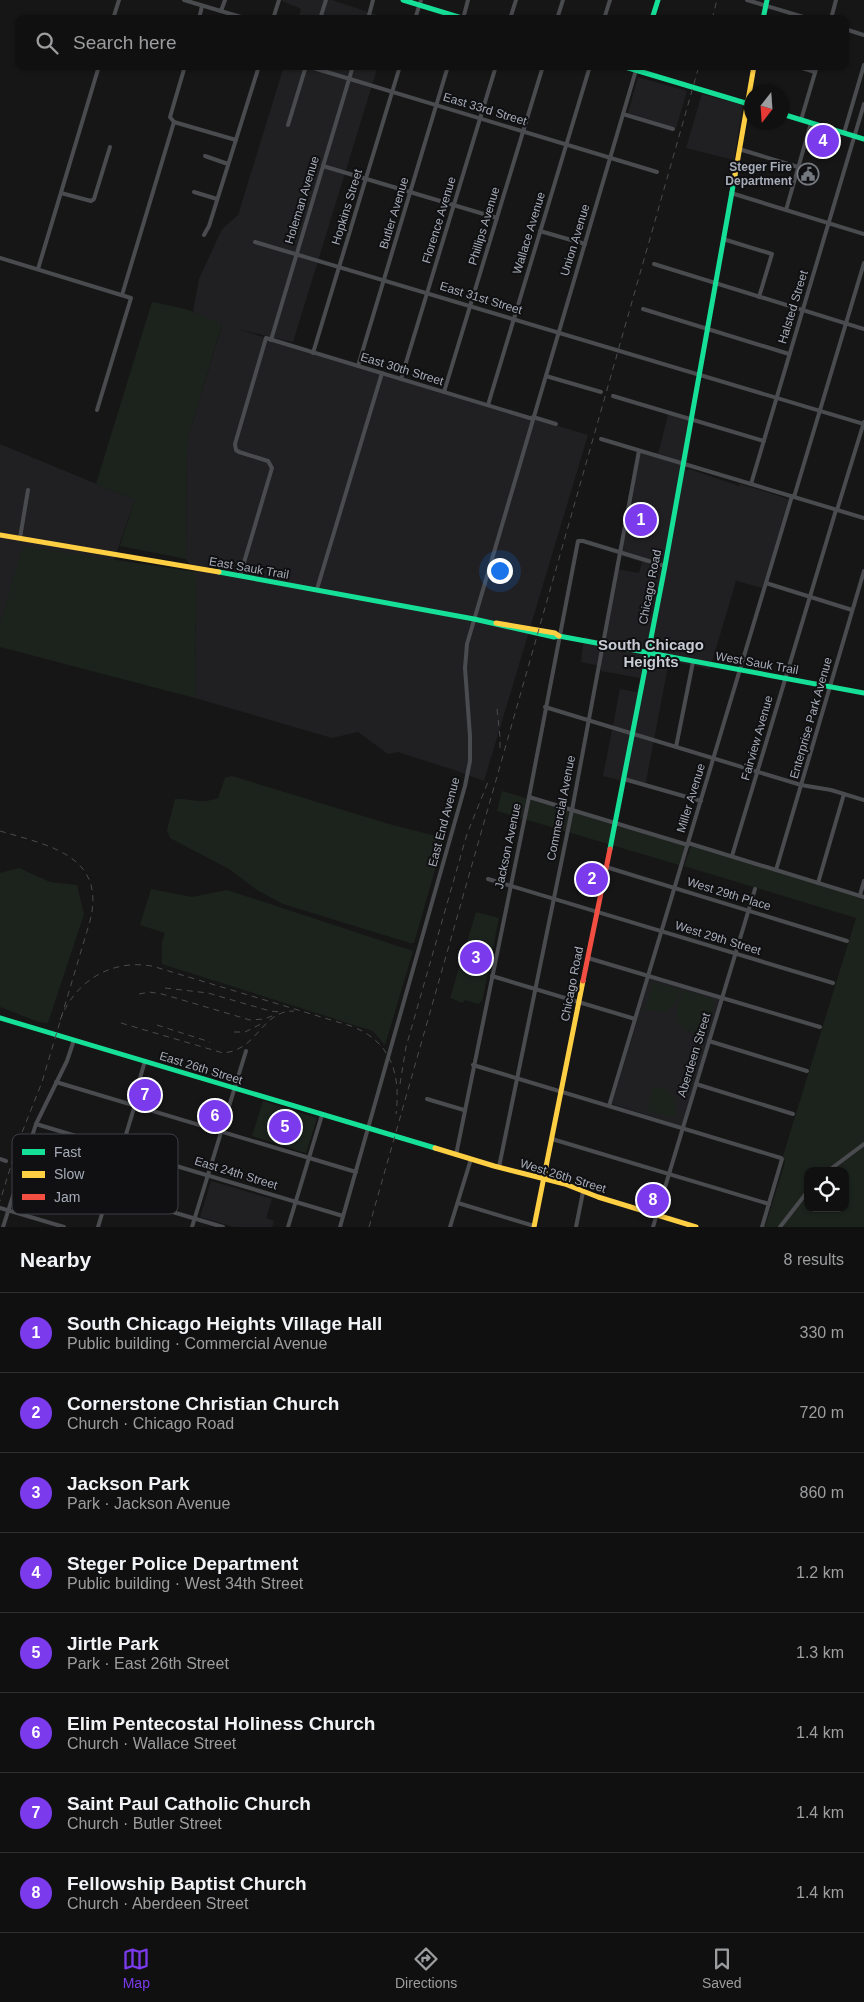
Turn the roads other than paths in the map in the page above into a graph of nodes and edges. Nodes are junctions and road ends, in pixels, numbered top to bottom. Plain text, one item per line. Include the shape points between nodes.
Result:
1 (119, 0) edge
2 (184, 0) edge
3 (224, 0) edge
4 (279, 0) edge
5 (326, 0) edge
6 (373, 0) edge
7 (403, 0) edge
8 (468, 0) edge
9 (516, 0) edge
10 (563, 0) edge
11 (610, 0) edge
12 (658, 0) edge
13 (747, 0) edge
14 (836, 0) edge
15 (420, 2) edge
16 (766, 3) edge
17 (202, 6) junction
18 (221, 11) junction
19 (115, 15) edge
20 (199, 15) edge
21 (234, 15) edge
22 (274, 15) edge
23 (321, 15) edge
24 (369, 15) edge
25 (416, 15) edge
26 (454, 15) edge
27 (465, 15) edge
28 (511, 15) edge
29 (559, 15) edge
30 (605, 15) edge
31 (653, 15) edge
32 (799, 15) edge
33 (832, 15) edge
34 (849, 30) edge
35 (864, 35) edge
36 (864, 65) edge
37 (98, 70) edge
38 (184, 70) edge
39 (259, 70) edge
40 (305, 70) edge
41 (320, 70) edge
42 (352, 70) edge
43 (399, 70) edge
44 (447, 70) edge
45 (495, 70) edge
46 (542, 70) edge
47 (589, 70) edge
48 (636, 70) edge
49 (642, 70) edge
50 (753, 70) edge
51 (809, 70) edge
52 (815, 72) joint
53 (350, 79) junction
54 (752, 85) edge
55 (393, 92) junction
56 (744, 103) edge
57 (864, 104) edge
58 (437, 105) junction
59 (624, 114) junction
60 (789, 116) edge
61 (480, 118) junction
62 (801, 120) junction
63 (174, 122) junction
64 (811, 123) junction
65 (288, 125) dead end
66 (744, 126) edge
67 (673, 129) dead end
68 (524, 131) junction
69 (844, 133) junction
70 (855, 136) junction
71 (864, 139) edge
72 (236, 140) junction
73 (567, 144) junction
74 (110, 147) dead end
75 (739, 148) junction
76 (204, 156) dead end
77 (611, 157) junction
78 (228, 164) junction
79 (323, 166) junction
80 (798, 167) junction
81 (657, 172) dead end
82 (366, 179) junction
83 (61, 192) junction
84 (194, 192) dead end
85 (410, 192) junction
86 (731, 193) junction
87 (217, 199) junction
88 (454, 205) junction
89 (786, 210) junction
90 (497, 218) junction
91 (828, 223) junction
92 (540, 231) junction
93 (864, 234) edge
94 (204, 235) dead end
95 (723, 239) junction
96 (255, 242) dead end
97 (584, 244) junction
98 (297, 253) junction
99 (0, 258) edge
100 (864, 263) edge
101 (654, 264) dead end
102 (340, 266) junction
103 (38, 269) junction
104 (384, 279) junction
105 (715, 284) junction
106 (428, 292) junction
107 (122, 295) junction
108 (759, 297) junction
109 (470, 305) junction
110 (643, 310) dead end
111 (802, 310) junction
112 (514, 318) junction
113 (846, 323) junction
114 (707, 328) junction
115 (864, 329) edge
116 (559, 331) junction
117 (268, 339) junction
118 (313, 353) junction
119 (789, 354) junction
120 (358, 366) junction
121 (382, 374) junction
122 (699, 374) junction
123 (546, 376) junction
124 (401, 379) junction
125 (444, 392) junction
126 (601, 392) dead end
127 (613, 396) dead end
128 (776, 398) junction
129 (488, 405) junction
130 (98, 410) dead end
131 (820, 410) junction
132 (533, 418) junction
133 (691, 419) junction
134 (864, 423) edge
135 (556, 424) dead end
136 (601, 439) dead end
137 (764, 441) junction
138 (639, 451) junction
139 (683, 464) junction
140 (750, 484) junction
141 (28, 490) dead end
142 (793, 497) junction
143 (836, 510) junction
144 (864, 518) edge
145 (0, 535) edge
146 (20, 538) junction
147 (621, 553) junction
148 (665, 566) junction
149 (864, 571) edge
150 (240, 576) junction
151 (766, 584) junction
152 (317, 589) junction
153 (809, 597) junction
154 (852, 610) junction
155 (474, 619) junction
156 (539, 632) joint
157 (559, 636) junction
158 (602, 645) junction
159 (647, 654) junction
160 (693, 662) junction
161 (740, 670) junction
162 (785, 678) junction
163 (830, 687) junction
164 (864, 693) edge
165 (545, 707) junction
166 (588, 721) junction
167 (632, 734) junction
168 (676, 747) junction
169 (713, 758) junction
170 (758, 772) junction
171 (624, 779) junction
172 (802, 785) junction
173 (844, 794) junction
174 (529, 797) junction
175 (864, 800) edge
176 (701, 801) junction
177 (572, 810) junction
178 (615, 823) junction
179 (688, 844) junction
180 (732, 856) junction
181 (606, 867) junction
182 (776, 870) junction
183 (488, 879) dead end
184 (864, 881) edge
185 (818, 883) junction
186 (510, 887) junction
187 (675, 887) junction
188 (755, 889) dead end
189 (862, 896) edge
190 (554, 900) junction
191 (749, 910) junction
192 (597, 912) junction
193 (661, 932) junction
194 (847, 941) dead end
195 (736, 954) junction
196 (588, 958) junction
197 (492, 976) junction
198 (648, 976) junction
199 (833, 983) dead end
200 (535, 989) junction
201 (722, 998) junction
202 (579, 1002) junction
203 (0, 1018) edge
204 (635, 1019) junction
205 (820, 1027) dead end
206 (74, 1040) junction
207 (709, 1041) junction
208 (246, 1051) dead end
209 (145, 1061) junction
210 (474, 1065) junction
211 (807, 1071) dead end
212 (518, 1078) junction
213 (56, 1082) junction
214 (696, 1084) junction
215 (234, 1088) junction
216 (561, 1091) junction
217 (426, 1099) dead end
218 (134, 1105) junction
219 (609, 1106) junction
220 (464, 1110) junction
221 (793, 1114) dead end
222 (322, 1115) junction
223 (36, 1124) junction
224 (368, 1128) junction
225 (683, 1128) junction
226 (221, 1131) junction
227 (33, 1134) edge
228 (70, 1134) edge
229 (126, 1134) edge
230 (396, 1137) joint
231 (552, 1139) junction
232 (864, 1144) edge
233 (456, 1155) junction
234 (308, 1158) junction
235 (0, 1159) edge
236 (471, 1159) junction
237 (6, 1161) dead end
238 (178, 1166) edge
239 (499, 1167) junction
240 (833, 1167) edge
241 (356, 1172) junction
242 (669, 1174) junction
243 (208, 1175) junction
244 (544, 1178) junction
245 (583, 1192) junction
246 (12, 1197) edge
247 (804, 1197) edge
248 (296, 1201) junction
249 (458, 1203) junction
250 (769, 1204) junction
251 (0, 1208) edge
252 (8, 1210) junction
253 (12, 1211) edge
254 (178, 1213) edge
255 (21, 1214) edge
256 (102, 1214) edge
257 (656, 1215) junction
258 (343, 1216) junction
259 (195, 1218) junction
260 (534, 1226) edge
261 (3, 1227) edge
262 (64, 1227) edge
263 (98, 1227) edge
264 (192, 1227) edge
265 (223, 1227) edge
266 (288, 1227) edge
267 (340, 1227) edge
268 (450, 1227) edge
269 (576, 1227) edge
270 (653, 1227) edge
271 (696, 1227) edge
272 (762, 1227) edge
273 (780, 1227) edge

1 - 19 street
2 - 17 street
3 - 18 street
4 - 22 street
5 - 23 street
6 - 24 street
7 - 15 main road
8 - 27 street
9 - 28 street
10 - 29 street
11 - 30 street
12 - 31 main road
13 - 16 street
14 - 33 street
15 - 25 street
15 - 26 main road
16 - 32 street
17 - 18 street
17 - 20 street
18 - 21 street
34 - 35 street
36 - 69 street
37 - 83 street
38 - 63 street via 170,117
39 - 72 street
40 - 65 street
41 - 53 street, East 33rd Street
42 - 53 street, Holeman Avenue
43 - 55 street, Hopkins Street
44 - 58 street, Butler Avenue
45 - 61 street, Florence Avenue
46 - 68 street, Phillips Avenue
47 - 73 street, Wallace Avenue
48 - 59 street, Union Avenue
49 - 56 main road
50 - 54 main road, Chicago Road
51 - 52 street
52 - 62 street
53 - 55 street, East 33rd Street
53 - 79 street, Holeman Avenue
55 - 58 street, East 33rd Street
55 - 82 street, Hopkins Street
57 - 70 street, Halsted Street
58 - 61 street, East 33rd Street
58 - 85 street, Butler Avenue
59 - 67 street
59 - 77 street, Union Avenue
60 - 62 main road
61 - 68 street, East 33rd Street
61 - 88 street, Florence Avenue
62 - 64 main road
63 - 72 street
63 - 107 street
64 - 69 main road
64 - 80 street
66 - 75 main road, Chicago Road
68 - 73 street, East 33rd Street
68 - 90 street, Phillips Avenue
69 - 70 main road
70 - 71 main road
70 - 91 street, Halsted Street
72 - 78 street
73 - 77 street, East 33rd Street
73 - 92 street, Wallace Avenue
74 - 83 street via 94,199 91,201
75 - 80 street
75 - 86 main road, Chicago Road
76 - 78 street
77 - 81 street, East 33rd Street
77 - 97 street, Union Avenue
78 - 87 street
79 - 82 street
79 - 98 street, Holeman Avenue
80 - 89 street
82 - 85 street
82 - 102 street, Hopkins Street
83 - 103 street
84 - 87 street
85 - 88 street
85 - 104 street, Butler Avenue
86 - 89 street
86 - 95 main road, Chicago Road
87 - 94 street
88 - 90 street
88 - 106 street, Florence Avenue
89 - 91 street
90 - 109 street, Phillips Avenue
91 - 93 street
91 - 111 street, Halsted Street
92 - 97 street
92 - 112 street, Wallace Avenue
95 - 105 main road, Chicago Road
95 - 108 street via 772,254
96 - 98 street, East 31st Street
97 - 116 street, Union Avenue
98 - 102 street, East 31st Street
98 - 117 street, Holeman Avenue
99 - 103 street
100 - 113 street, Miller Avenue
101 - 105 street
102 - 104 street, East 31st Street
102 - 118 street, Hopkins Street
103 - 107 street
104 - 106 street, East 31st Street
104 - 120 street, Butler Avenue
105 - 108 street
105 - 114 main road, Chicago Road
106 - 109 street, East 31st Street
106 - 124 street, Florence Avenue
107 - 130 street via 131,298
108 - 111 street
109 - 112 street, East 31st Street
109 - 125 street, Phillips Avenue
110 - 114 street
111 - 113 street
111 - 119 street, Halsted Street
112 - 116 street, East 31st Street
112 - 129 street, Wallace Avenue
113 - 115 street
113 - 131 street, Miller Avenue
114 - 119 street
114 - 122 main road, Chicago Road
116 - 122 street, East 31st Street
116 - 123 street, Union Avenue
117 - 118 street, East 30th Street
117 - 150 street, Holeman Avenue via 235,444 239,452 268,461 272,468
118 - 120 street, East 30th Street
119 - 128 street, Halsted Street
120 - 121 street, East 30th Street
121 - 124 street, East 30th Street
121 - 152 street
122 - 128 street, East 31st Street
122 - 133 main road, Chicago Road
123 - 126 street
123 - 132 street, Union Avenue
124 - 125 street, East 30th Street
125 - 129 street, East 30th Street
127 - 133 street
128 - 131 street, East 31st Street
128 - 137 street, Halsted Street
129 - 132 street, East 30th Street
131 - 134 street, East 31st Street
131 - 142 street, Miller Avenue
132 - 135 street, East 30th Street
132 - 155 street, East End Avenue
133 - 137 street
133 - 139 main road, Chicago Road
134 - 143 street, Fairview Avenue
136 - 138 street
137 - 140 street, Halsted Street
138 - 139 street
138 - 147 street, Commercial Avenue
139 - 140 street
139 - 148 main road, Chicago Road
140 - 142 street
141 - 146 street
142 - 143 street
142 - 151 street, Miller Avenue
143 - 144 street
143 - 153 street, Fairview Avenue
145 - 146 main road, East Sauk Trail
146 - 150 main road, East Sauk Trail
147 - 148 street
147 - 157 street, Jackson Avenue via 578,542
147 - 158 street, Commercial Avenue
148 - 159 main road, Chicago Road
149 - 154 street, Enterprise Park Avenue
150 - 152 main road, East Sauk Trail
151 - 153 street
151 - 161 street, Miller Avenue
152 - 155 main road, East Sauk Trail
153 - 154 street
153 - 162 street, Fairview Avenue
154 - 163 street, Enterprise Park Avenue
155 - 156 main road, East Sauk Trail
155 - 224 street, East End Avenue via 465,668 470,761 465,786
156 - 157 main road, West Sauk Trail
157 - 158 main road, West Sauk Trail
157 - 165 street, Jackson Avenue
158 - 159 main road, West Sauk Trail
158 - 166 street, Commercial Avenue
159 - 160 main road, West Sauk Trail
159 - 167 main road, Chicago Road
160 - 161 main road, West Sauk Trail
160 - 168 street
161 - 162 main road, West Sauk Trail
161 - 169 street, Miller Avenue
162 - 163 main road, West Sauk Trail
162 - 170 street, Fairview Avenue
163 - 164 main road, West Sauk Trail
163 - 172 street, Enterprise Park Avenue
165 - 166 street
165 - 174 street, Jackson Avenue
166 - 167 street
166 - 177 street, Commercial Avenue
167 - 168 street
167 - 171 main road, Chicago Road
168 - 169 street
169 - 170 street
169 - 176 street, Miller Avenue
170 - 172 street
170 - 180 street, Fairview Avenue
171 - 176 street
171 - 178 main road, Chicago Road
172 - 173 street
172 - 182 street, Enterprise Park Avenue
173 - 175 street
173 - 185 street
174 - 177 street
174 - 186 street, Jackson Avenue
176 - 179 street, Miller Avenue
177 - 178 street
177 - 190 street, Commercial Avenue
178 - 179 street
178 - 181 main road, Chicago Road
179 - 180 street
179 - 187 street, Miller Avenue
180 - 182 street
181 - 187 street, West 29th Place
181 - 192 main road, Chicago Road
182 - 185 street
183 - 186 street, West 29th Street
184 - 189 street
185 - 189 street
186 - 190 street, West 29th Street
186 - 197 street, Jackson Avenue
187 - 191 street, West 29th Place
187 - 193 street, Miller Avenue
188 - 191 street, Aberdeen Street
190 - 192 street, West 29th Street
190 - 200 street, Commercial Avenue
191 - 194 street, West 29th Place
191 - 195 street, Aberdeen Street
192 - 193 street, West 29th Street
192 - 196 main road, Chicago Road
193 - 195 street, West 29th Street
193 - 198 street, Miller Avenue
195 - 199 street, West 29th Street
195 - 201 street, Aberdeen Street
196 - 198 street
196 - 202 main road, Chicago Road
197 - 200 street
197 - 210 street, Jackson Avenue
198 - 201 street
198 - 204 street, Miller Avenue
200 - 202 street
200 - 212 street, Commercial Avenue
201 - 205 street
201 - 207 street, Aberdeen Street
202 - 204 street
202 - 216 main road, Chicago Road
203 - 206 main road, East 26th Street
204 - 219 street, Miller Avenue
206 - 209 main road, East 26th Street
206 - 213 street
207 - 211 street
207 - 214 street, Aberdeen Street
208 - 215 street
209 - 215 main road, East 26th Street
209 - 218 street
210 - 212 street
210 - 220 street, Jackson Avenue
212 - 216 street
212 - 239 street, Commercial Avenue
213 - 218 street
213 - 223 street
214 - 221 street
214 - 225 street, Aberdeen Street
215 - 222 main road, East 26th Street
215 - 226 street
216 - 219 street
216 - 231 main road, Chicago Road
217 - 220 street
218 - 226 street
218 - 229 street
219 - 225 street
220 - 233 street, Jackson Avenue
222 - 224 main road, East 26th Street
222 - 234 street
223 - 227 street
223 - 228 street, East 24th Street
224 - 230 main road, East 26th Street
224 - 241 street, East End Avenue
225 - 242 street, Aberdeen Street
225 - 250 street via 782,1159
226 - 234 street
226 - 243 street
230 - 233 main road, West 26th Street
231 - 242 street
231 - 244 main road, Chicago Road
232 - 240 street
233 - 236 main road, West 26th Street
234 - 241 street
234 - 248 street
235 - 237 street
236 - 239 main road, West 26th Street
236 - 249 street
238 - 243 street, East 24th Street
239 - 244 main road, West 26th Street
241 - 258 street, East End Avenue
242 - 250 street
242 - 257 street, Aberdeen Street
243 - 248 street, East 24th Street
243 - 259 street
244 - 245 main road, West 26th Street
244 - 260 main road, Chicago Road
245 - 257 main road, West 26th Street
245 - 269 street
246 - 252 street
247 - 273 street
248 - 258 street, East 24th Street
248 - 266 street
249 - 260 street
249 - 268 street
250 - 272 street
251 - 252 street
252 - 253 street
252 - 261 street
254 - 259 street
255 - 262 street
256 - 263 street
257 - 270 street, Aberdeen Street
257 - 271 main road, West 26th Street
258 - 267 street, East End Avenue
259 - 264 street
259 - 265 street

